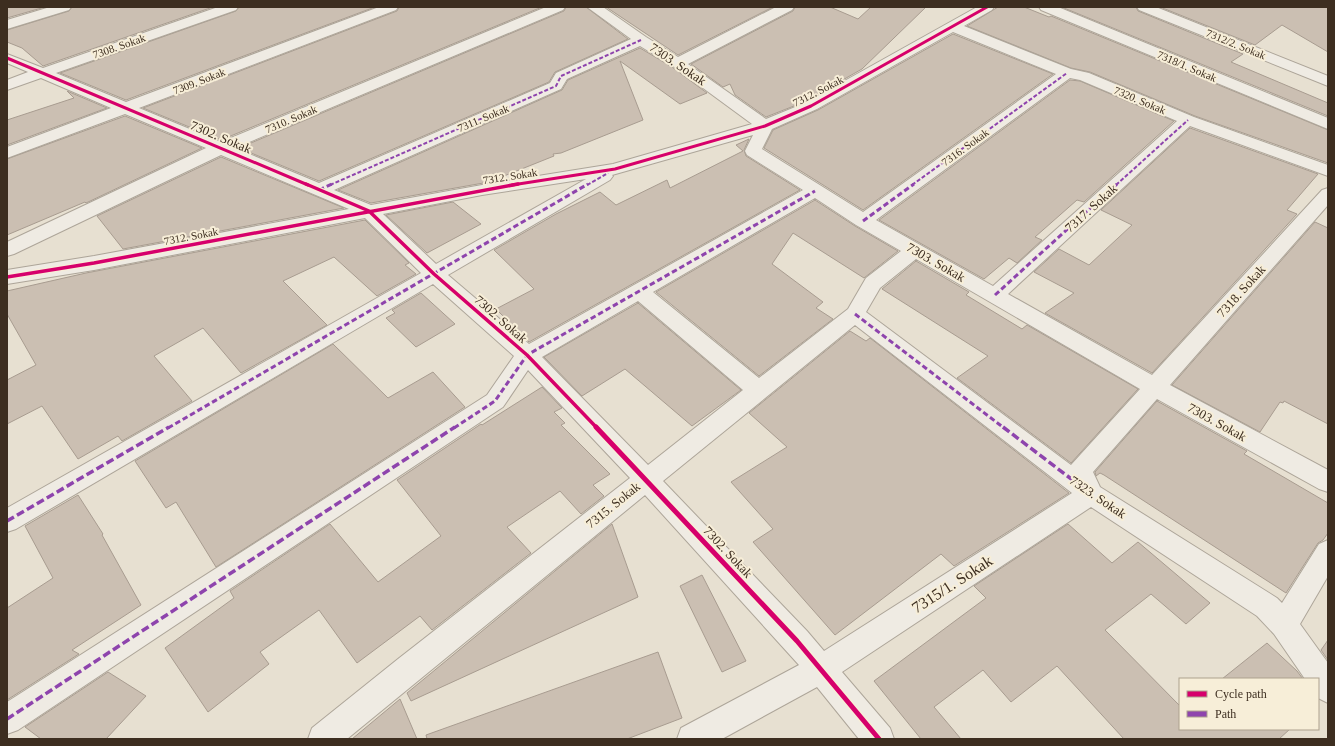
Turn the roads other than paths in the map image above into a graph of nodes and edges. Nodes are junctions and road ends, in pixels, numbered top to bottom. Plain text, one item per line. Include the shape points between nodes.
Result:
1 (64, 7) edge
2 (231, 7) edge
3 (391, 7) edge
4 (558, 7) edge
5 (594, 7) edge
6 (787, 7) edge
7 (987, 7) edge
8 (1046, 7) edge
9 (1144, 7) edge
10 (7, 25) edge
11 (954, 27) junction
12 (641, 40) junction
13 (7, 58) edge
14 (678, 63) junction
15 (42, 73) junction
16 (1067, 73) junction
17 (1328, 81) edge
18 (7, 85) edge
19 (127, 108) junction
20 (1188, 120) junction
21 (1328, 124) edge
22 (765, 126) junction
23 (221, 148) junction
24 (7, 153) edge
25 (615, 169) junction
26 (1328, 171) edge
27 (320, 190) junction
28 (815, 191) junction
29 (1328, 194) edge
30 (369, 210) junction
31 (863, 221) junction
32 (7, 250) edge
33 (915, 250) junction
34 (434, 274) junction
35 (7, 277) edge
36 (640, 292) junction
37 (995, 295) junction
38 (855, 314) junction
39 (527, 355) junction
40 (1155, 387) junction
41 (758, 390) junction
42 (646, 479) junction
43 (1328, 482) edge
44 (1091, 494) junction
45 (7, 521) edge
46 (1328, 552) edge
47 (1284, 625) junction
48 (821, 669) junction
49 (1328, 688) edge
50 (7, 719) edge
51 (323, 739) edge
52 (692, 739) edge
53 (879, 739) edge

1 - 10 street
2 - 15 street, 7308. Sokak
3 - 19 street, 7309. Sokak
4 - 23 street, 7310. Sokak
5 - 12 street, 7303. Sokak
6 - 14 street
7 - 11 street, 7312. Sokak
8 - 21 street, 7318/1. Sokak
9 - 17 street, 7312/2. Sokak
11 - 16 street, 7320. Sokak
11 - 22 street, 7312. Sokak via 811,106
12 - 14 street, 7303. Sokak
12 - 27 street, 7311. Sokak via 561,76 556,86
13 - 15 street, 7302. Sokak
14 - 22 street, 7303. Sokak
15 - 18 street, 7308. Sokak
15 - 19 street, 7302. Sokak
16 - 20 street, 7320. Sokak via 1084,76
16 - 31 street, 7316. Sokak
19 - 23 street, 7302. Sokak
19 - 24 street, 7309. Sokak
20 - 26 street, 7320. Sokak
20 - 37 street, 7317. Sokak
22 - 25 street, 7312. Sokak
22 - 28 street, 7303. Sokak via 753,151
23 - 27 street, 7302. Sokak
23 - 32 street, 7310. Sokak
25 - 30 street, 7312. Sokak
25 - 34 street
27 - 30 street, 7302. Sokak
28 - 31 street, 7303. Sokak
28 - 36 street
29 - 40 street, 7318. Sokak
30 - 34 street, 7302. Sokak
30 - 35 street, 7312. Sokak via 94,263
31 - 33 street, 7303. Sokak
33 - 37 street, 7303. Sokak
33 - 38 street, 7315. Sokak via 873,283
34 - 39 street, 7302. Sokak
34 - 45 street
36 - 39 street
36 - 41 street
37 - 40 street, 7303. Sokak
38 - 41 street, 7315. Sokak
38 - 44 street, 7323. Sokak
39 - 42 street, 7302. Sokak
39 - 50 street via 495,401
40 - 43 street, 7303. Sokak
40 - 44 street via 1080,470
41 - 42 street, 7315. Sokak
42 - 48 street, 7302. Sokak
42 - 51 street, 7315. Sokak
44 - 47 street, 7323. Sokak via 1268,606
44 - 48 street, 7315/1. Sokak
46 - 47 street
47 - 49 street, 7323. Sokak
48 - 52 street, 7315/1. Sokak
48 - 53 street, 7302. Sokak

